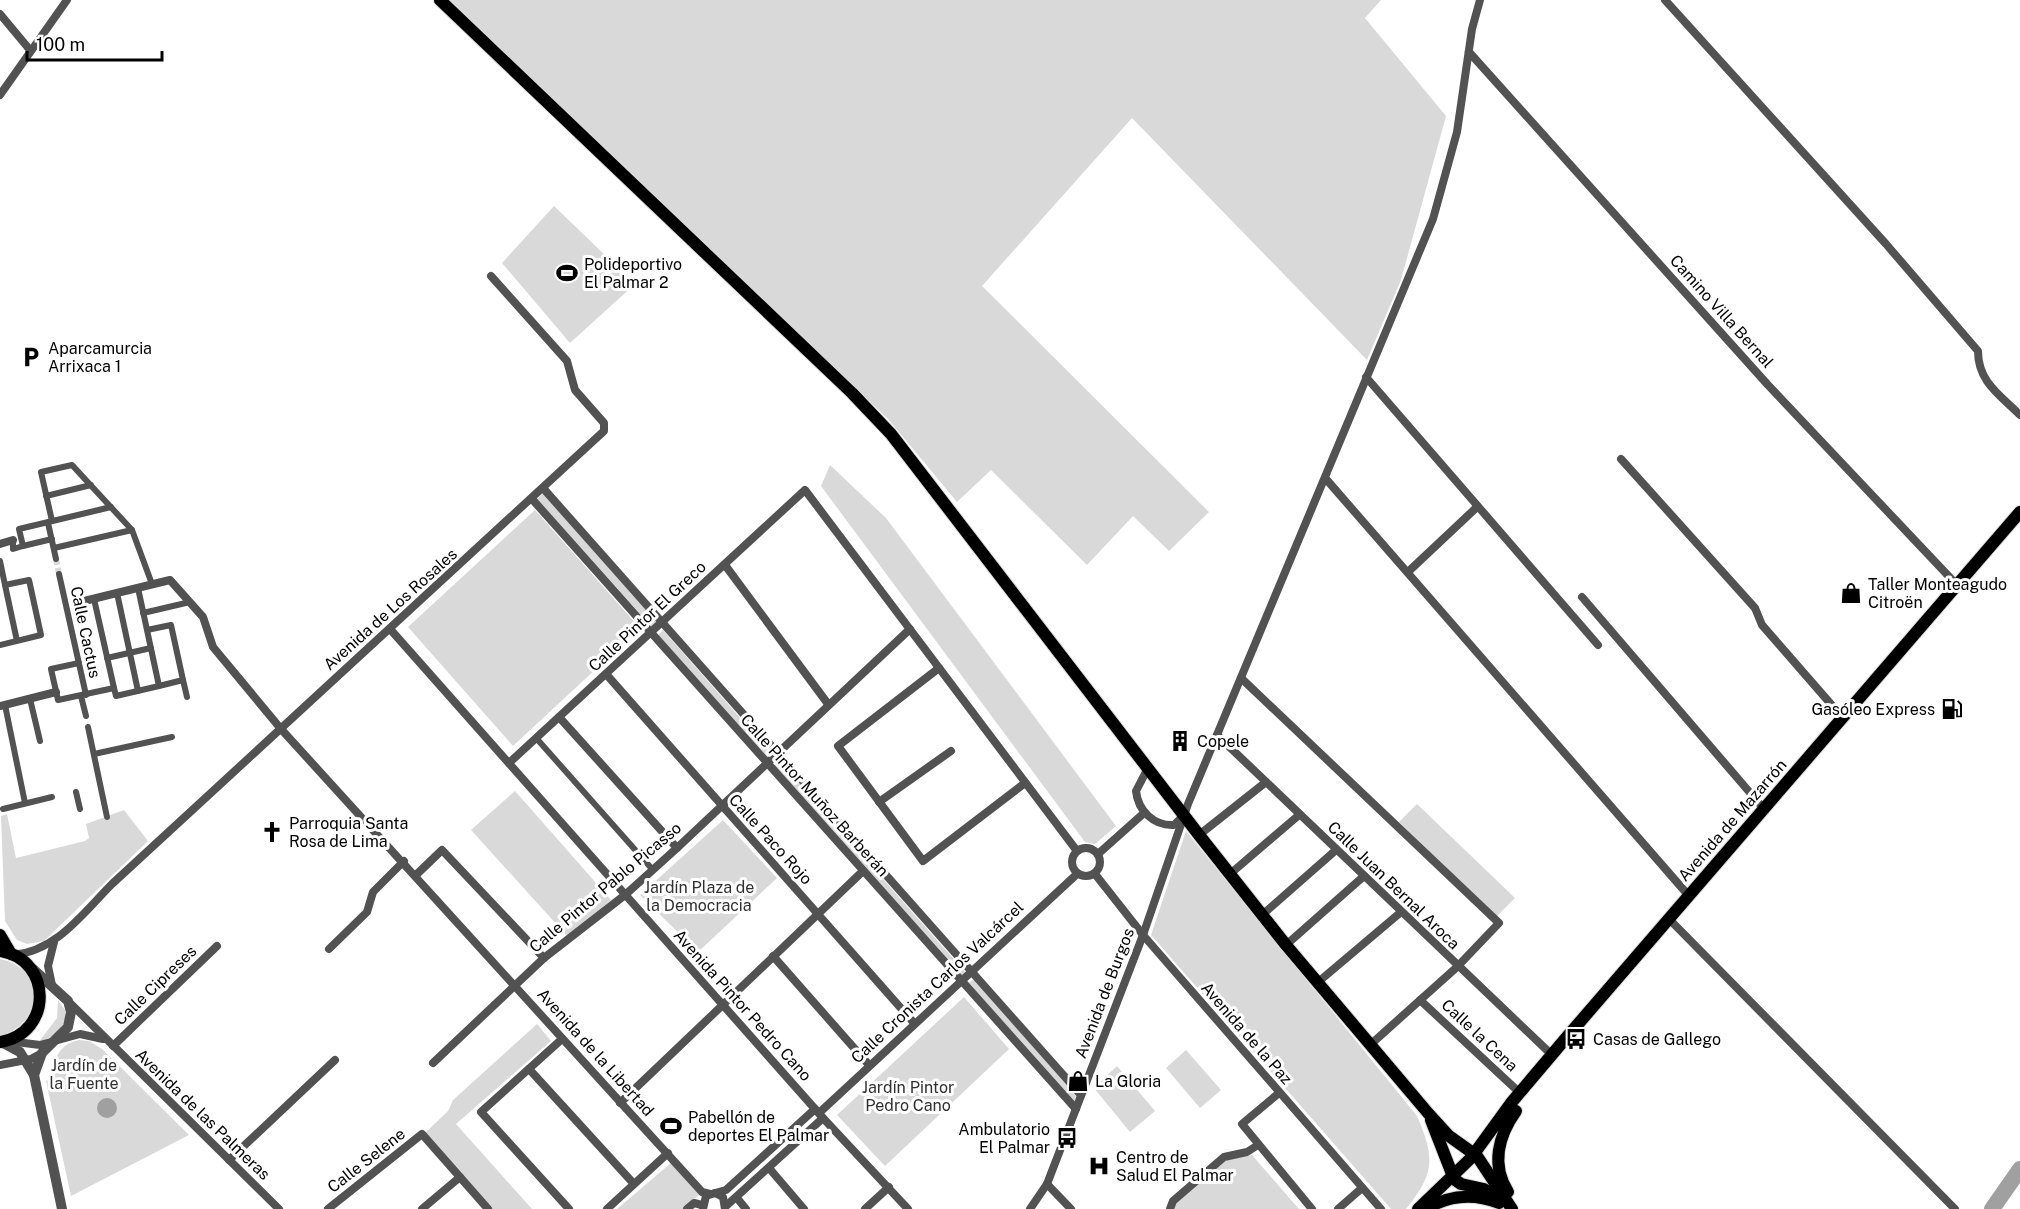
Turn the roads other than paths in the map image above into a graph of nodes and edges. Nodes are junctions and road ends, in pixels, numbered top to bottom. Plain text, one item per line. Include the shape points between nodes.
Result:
1 (66, 0) edge
2 (440, 0) edge
3 (1480, 0) edge
4 (1665, 0) edge
5 (0, 14) edge
6 (30, 50) junction
7 (1469, 52) junction
8 (0, 95) edge
9 (491, 276) dead end
10 (1366, 376) junction
11 (2020, 415) edge
12 (1621, 459) dead end
13 (1326, 479) junction
14 (91, 485) junction
15 (543, 488) junction
16 (46, 496) junction
17 (532, 499) junction
18 (111, 507) junction
19 (1477, 507) junction
20 (2020, 512) edge
21 (50, 522) junction
22 (132, 530) junction
23 (52, 539) junction
24 (14, 540) joint
25 (0, 544) edge
26 (23, 546) junction
27 (54, 548) junction
28 (56, 560) tunnel mouth
29 (0, 561) edge
30 (725, 565) junction
31 (1409, 571) junction
32 (59, 574) tunnel mouth
33 (5, 585) junction
34 (152, 585) junction
35 (1957, 585) junction
36 (138, 588) junction
37 (117, 593) junction
38 (1582, 597) dead end
39 (8, 598) junction
40 (94, 599) junction
41 (0, 600) edge
42 (190, 602) junction
43 (76, 603) dead end
44 (143, 613) junction
45 (662, 622) junction
46 (390, 629) junction
47 (910, 629) junction
48 (147, 630) junction
49 (651, 633) junction
50 (17, 641) junction
51 (0, 645) edge
52 (1599, 645) dead end
53 (151, 648) junction
54 (130, 653) junction
55 (107, 658) junction
56 (79, 663) junction
57 (939, 668) junction
58 (606, 674) junction
59 (1241, 678) junction
60 (183, 680) junction
61 (159, 686) junction
62 (114, 688) junction
63 (138, 691) junction
64 (84, 695) junction
65 (57, 696) junction
66 (187, 698) dead end
67 (30, 699) junction
68 (828, 704) junction
69 (2, 706) edge
70 (86, 716) dead end
71 (559, 717) junction
72 (1843, 718) junction
73 (88, 727) dead end
74 (281, 729) junction
75 (1217, 735) junction
76 (172, 737) dead end
77 (537, 738) junction
78 (40, 741) dead end
79 (951, 751) dead end
80 (779, 753) junction
81 (94, 754) junction
82 (509, 763) junction
83 (767, 764) junction
84 (1148, 768) junction
85 (1139, 782) junction
86 (1266, 782) junction
87 (1025, 783) junction
88 (1160, 784) junction
89 (76, 792) dead end
90 (52, 797) dead end
91 (879, 802) junction
92 (25, 803) junction
93 (721, 806) junction
94 (3, 809) dead end
95 (80, 809) dead end
96 (1764, 809) junction
97 (1144, 813) junction
98 (1299, 814) junction
99 (1184, 816) junction
100 (107, 817) dead end
101 (1167, 825) junction
102 (1199, 836) junction
103 (1176, 837) junction
104 (676, 848) junction
105 (1336, 850) junction
106 (1077, 851) junction
107 (1098, 854) junction
108 (404, 861) junction
109 (653, 870) junction
110 (863, 871) junction
111 (1077, 874) junction
112 (1095, 874) junction
113 (1230, 874) junction
114 (416, 875) junction
115 (1364, 876) junction
116 (625, 895) junction
117 (1689, 896) junction
118 (1401, 912) junction
119 (817, 913) junction
120 (1262, 915) junction
121 (1669, 919) junction
122 (0, 935) edge
123 (1143, 935) junction
124 (54, 942) junction
125 (1286, 945) junction
126 (217, 946) dead end
127 (329, 949) dead end
128 (8, 953) edge
129 (773, 956) junction
130 (544, 958) junction
131 (29, 965) junction
132 (1457, 967) junction
133 (972, 971) junction
134 (961, 982) junction
135 (1317, 983) junction
136 (516, 985) junction
137 (52, 986) junction
138 (1420, 1000) junction
139 (68, 1001) junction
140 (724, 1005) junction
141 (914, 1023) junction
142 (57, 1039) junction
143 (562, 1039) junction
144 (2, 1042) edge
145 (109, 1043) junction
146 (1370, 1045) junction
147 (42, 1053) junction
148 (1552, 1055) junction
149 (27, 1060) junction
150 (335, 1060) dead end
151 (433, 1063) dead end
152 (0, 1065) edge
153 (869, 1065) junction
154 (530, 1069) junction
155 (34, 1075) junction
156 (1280, 1093) junction
157 (1520, 1093) junction
158 (1081, 1095) junction
159 (620, 1103) junction
160 (1076, 1109) junction
161 (1428, 1113) junction
162 (819, 1114) junction
163 (1258, 1145) junction
164 (668, 1153) junction
165 (1475, 1155) junction
166 (229, 1160) junction
167 (1446, 1164) junction
168 (770, 1168) junction
169 (460, 1177) junction
170 (1457, 1181) junction
171 (634, 1184) junction
172 (1047, 1184) junction
173 (889, 1187) junction
174 (1362, 1188) junction
175 (737, 1198) junction
176 (706, 1199) edge
177 (1423, 1207) edge
178 (726, 1208) edge
179 (61, 1209) edge
180 (279, 1209) edge
181 (328, 1209) edge
182 (422, 1209) edge
183 (488, 1209) edge
184 (569, 1209) edge
185 (607, 1209) edge
186 (687, 1209) edge
187 (746, 1209) edge
188 (804, 1209) edge
189 (865, 1209) edge
190 (908, 1209) edge
191 (1030, 1209) edge
192 (1071, 1209) edge
193 (1170, 1209) edge
194 (1312, 1209) edge
195 (1338, 1209) edge
196 (1381, 1209) edge
197 (1512, 1209) edge
198 (1520, 1209) edge
199 (1955, 1209) edge

1 - 6 street
2 - 84 main road via 872,413
3 - 7 street, Avenida de Burgos
4 - 11 street via 1978,351 1978,367 1988,384
5 - 6 street
6 - 8 street
7 - 10 street, Avenida de Burgos via 1456,132 1433,219
7 - 35 street, Camino Villa Bernal via 1776,393
9 - 15 street, Avenida de Los Rosales via 567,362 575,390 604,423 604,431
10 - 13 street, Avenida de Burgos
10 - 19 street
12 - 72 street via 1755,608 1762,625
13 - 31 street
13 - 59 street, Avenida de Burgos
14 - 16 street
14 - 16 street via 72,465 41,472
14 - 18 street
15 - 17 street, Avenida de Los Rosales
15 - 45 street, Calle Pintor Muñoz Barberán
16 - 21 street
17 - 46 street, Avenida de Los Rosales
17 - 49 street, Calle Pintor Muñoz Barberán
18 - 21 street
18 - 22 street
19 - 31 street
19 - 52 street
20 - 35 main road, Avenida de Mazarrón
21 - 23 street
21 - 26 street via 19,529
22 - 27 street
22 - 34 street
23 - 26 street
23 - 27 street
24 - 25 street
24 - 26 street via 13,549
27 - 28 street
29 - 33 street
30 - 45 street, Calle Pintor El Greco
30 - 47 street, Calle Pintor El Greco via 806,490
30 - 68 street
31 - 117 street
32 - 56 street, Calle Cactus
33 - 39 street
33 - 50 street via 29,580 41,635
34 - 36 street
34 - 42 street, Avenida de la Libertad via 170,580
35 - 72 main road, Avenida de Mazarrón
36 - 37 street
36 - 44 street
37 - 40 street
37 - 54 street
38 - 96 street
39 - 41 street
39 - 50 street
40 - 43 street
40 - 55 street
42 - 44 street
42 - 74 street, Avenida de la Libertad via 203,618 213,647
44 - 48 street
45 - 49 street, Calle Pintor El Greco
45 - 80 street, Calle Pintor Muñoz Barberán
46 - 74 street, Avenida de Los Rosales
46 - 82 street, Avenida Pintor Pedro Cano
47 - 57 street
47 - 68 street, Calle Pintor Pablo Picasso
48 - 53 street
48 - 60 street via 171,625
49 - 58 street, Calle Pintor El Greco
49 - 83 street, Calle Pintor Muñoz Barberán
50 - 51 street
53 - 54 street
53 - 61 street
54 - 55 street
54 - 63 street
55 - 62 street
56 - 64 street, Calle Cactus
56 - 65 street via 51,669
57 - 87 street
57 - 91 street via 838,746
58 - 71 street, Calle Pintor El Greco
58 - 93 street, Calle Paco Rojo
59 - 75 street, Avenida de Burgos
59 - 132 street via 1499,923
60 - 61 street
60 - 66 street
61 - 63 street
62 - 63 street via 116,696
62 - 64 street
64 - 65 street
64 - 70 street, Calle Cactus
65 - 67 street
67 - 69 street
67 - 78 street
68 - 80 street, Calle Pintor Pablo Picasso
69 - 92 street
71 - 77 street, Calle Pintor El Greco
71 - 104 street
72 - 96 main road, Avenida de Mazarrón
73 - 81 street
74 - 108 street, Avenida de la Libertad
74 - 124 street, Avenida de Los Rosales
75 - 86 street, Calle Juan Bernal Aroca
75 - 99 street, Avenida de Burgos
76 - 81 street
77 - 82 street, Calle Pintor El Greco
77 - 109 street
79 - 91 street
80 - 83 street, Calle Pintor Pablo Picasso
80 - 133 street, Calle Pintor Muñoz Barberán
81 - 100 street
82 - 116 street, Avenida Pintor Pedro Cano
83 - 93 street, Calle Pintor Pablo Picasso
83 - 110 street, Calle Pintor Muñoz Barberán
84 - 85 street
84 - 88 main road
85 - 88 street
85 - 97 street via 1137,800
86 - 98 street, Calle Juan Bernal Aroca
86 - 102 street
87 - 91 street via 923,861
87 - 106 street
88 - 99 main road
89 - 95 street
90 - 92 street
92 - 94 street
93 - 104 street, Calle Pintor Pablo Picasso
93 - 119 street, Calle Paco Rojo
96 - 117 main road, Avenida de Mazarrón
97 - 101 street
97 - 107 street
98 - 105 street, Calle Juan Bernal Aroca
98 - 113 street
99 - 101 street via 1174,825
99 - 102 main road
99 - 103 street, Avenida de Burgos
101 - 103 street
102 - 113 main road
103 - 123 street, Avenida de Burgos
104 - 109 street, Calle Pintor Pablo Picasso
105 - 115 street, Calle Juan Bernal Aroca
105 - 120 street
106 - 107 street via 1088,848
106 - 111 street via 1071,862
107 - 112 street via 1100,864
108 - 114 street, Avenida de la Libertad
108 - 127 street via 373,892 368,912
109 - 116 street, Calle Pintor Pablo Picasso
110 - 119 street
110 - 134 street, Calle Pintor Muñoz Barberán
111 - 112 street
111 - 133 street, Calle Cronista Carlos Valcárcel
112 - 123 street, Avenida de la Paz
113 - 120 main road
114 - 130 street via 442,850
114 - 136 street, Avenida de la Libertad
115 - 118 street, Calle Juan Bernal Aroca
115 - 125 street
116 - 130 street, Calle Pintor Pablo Picasso
116 - 140 street, Avenida Pintor Pedro Cano
117 - 121 main road, Avenida de Mazarrón
118 - 132 street, Calle Juan Bernal Aroca
118 - 135 street
119 - 129 street
119 - 141 street, Calle Paco Rojo
120 - 125 main road
121 - 148 main road, Avenida de Mazarrón
121 - 199 street
122 - 128 main road
123 - 156 street, Avenida de la Paz
123 - 158 street, Avenida de Burgos
124 - 128 street, Avenida de Los Rosales via 35,951
124 - 137 street via 48,966
125 - 135 main road
126 - 145 street, Calle Cipreses
128 - 131 main road
129 - 140 street
129 - 153 street
130 - 136 street, Calle Pintor Pablo Picasso
131 - 137 street, Avenida de las Palmeras
131 - 144 main road via 40,986 39,1009 27,1029
132 - 138 street
132 - 148 street, Calle Juan Bernal Aroca
133 - 134 street, Calle Cronista Carlos Valcárcel
133 - 158 street, Calle Pintor Muñoz Barberán
134 - 141 street, Calle Cronista Carlos Valcárcel
134 - 160 street, Calle Pintor Muñoz Barberán
135 - 146 main road
136 - 143 street, Avenida de la Libertad
136 - 151 street, Calle Pintor Pablo Picasso
137 - 139 street, Avenida de las Palmeras
138 - 146 street
138 - 157 street, Calle la Cena
139 - 142 street via 70,1022
139 - 145 street, Avenida de las Palmeras
140 - 159 street
140 - 162 street, Avenida Pintor Pedro Cano
141 - 153 street, Calle Cronista Carlos Valcárcel
142 - 144 street via 33,1046
142 - 145 street via 80,1034
142 - 147 street
143 - 154 street
143 - 159 street, Avenida de la Libertad
144 - 149 street via 16,1048
145 - 166 street, Avenida de las Palmeras
146 - 161 main road
147 - 149 street
147 - 155 street
148 - 157 main road, Avenida de Mazarrón
148 - 198 main road via 1506,1125 1500,1141 1499,1173
149 - 152 street
149 - 155 street
150 - 166 street
153 - 162 street, Calle Cronista Carlos Valcárcel
154 - 171 street
154 - 184 street via 481,1112
155 - 179 street
156 - 163 street via 1242,1124
156 - 174 street, Avenida de la Paz
157 - 165 main road, Avenida de Mazarrón
158 - 160 street, Avenida de Burgos
159 - 164 street, Avenida de la Libertad
160 - 172 street, Avenida de Burgos
161 - 165 main road via 1449,1136
161 - 167 main road
162 - 168 street, Calle Cronista Carlos Valcárcel
162 - 173 street, Avenida Pintor Pedro Cano
162 - 176 street, Calle Cronista Carlos Valcárcel via 726,1190
163 - 193 street via 1224,1157 1173,1201
163 - 194 street
164 - 171 street
164 - 176 street, Avenida de la Libertad
165 - 167 main road via 1452,1154
165 - 170 main road
165 - 170 main road via 1482,1171 1478,1177
165 - 170 main road via 1512,1209 1484,1189
166 - 180 street, Avenida de las Palmeras
167 - 170 main road
167 - 177 main road
168 - 175 street, Calle Cronista Carlos Valcárcel
168 - 188 street
169 - 181 street, Calle Selene via 422,1134
169 - 182 street
169 - 183 street
170 - 177 main road via 1435,1192
171 - 185 street
172 - 191 street, Avenida de Burgos
172 - 192 street
173 - 189 street
173 - 190 street, Avenida Pintor Pedro Cano
174 - 195 street
174 - 196 street, Avenida de la Paz
175 - 178 street, Calle Cronista Carlos Valcárcel
175 - 187 street
176 - 178 street, Avenida de la Libertad via 723,1197
176 - 186 street, Calle Cronista Carlos Valcárcel
177 - 197 main road via 1465,1196

